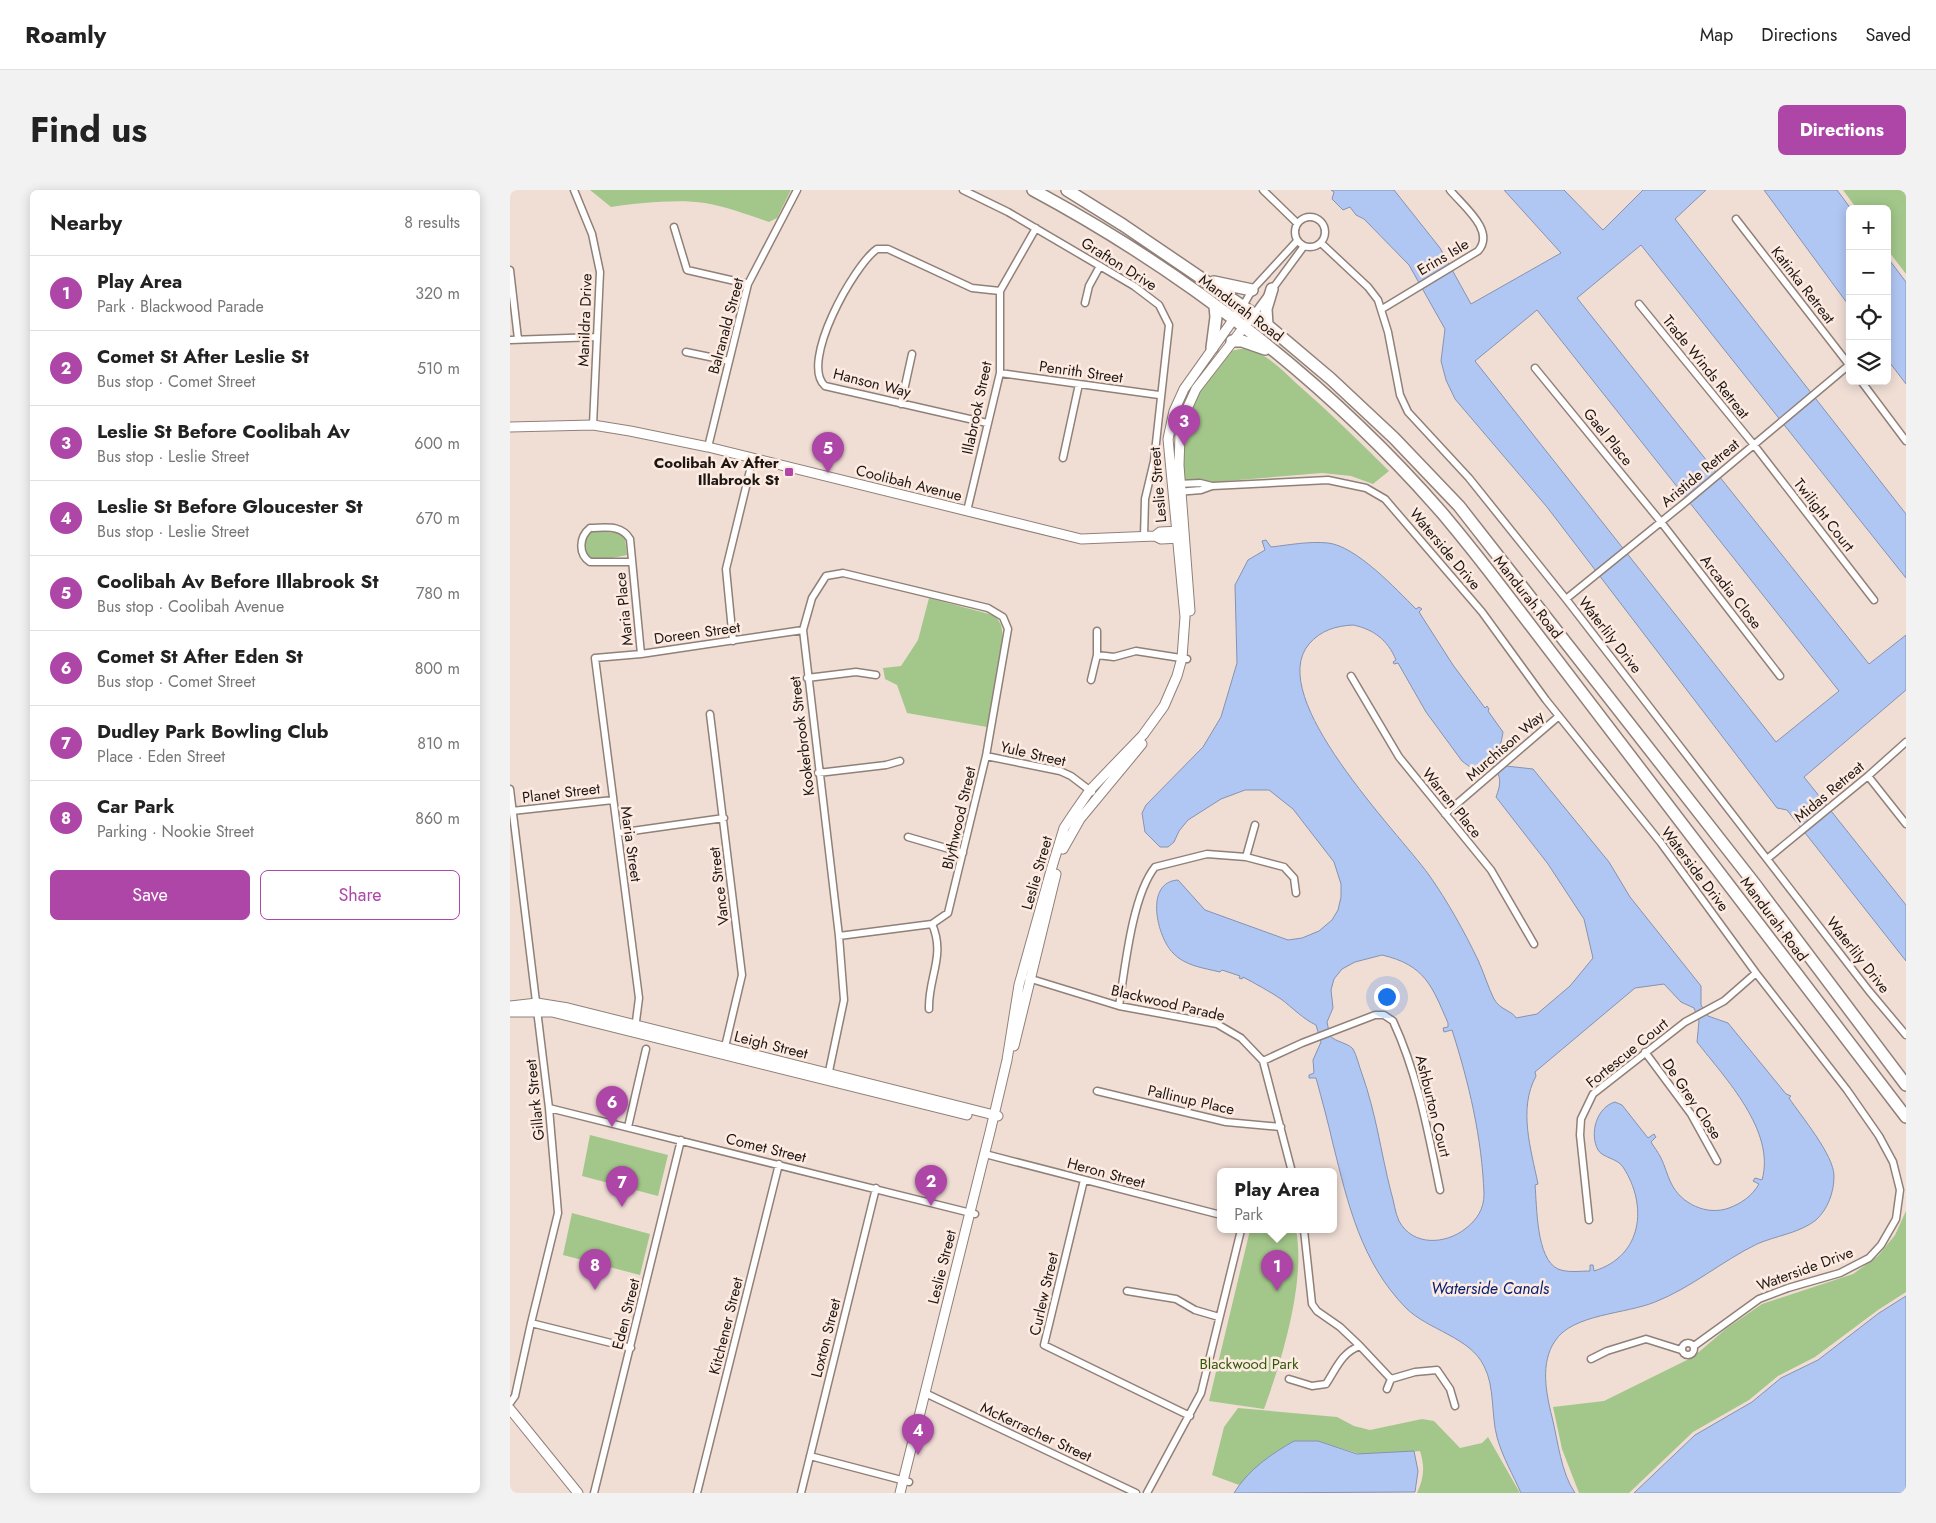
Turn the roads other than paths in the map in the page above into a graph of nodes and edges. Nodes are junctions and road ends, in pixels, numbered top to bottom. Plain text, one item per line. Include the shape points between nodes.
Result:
1 (574, 190) edge
2 (797, 190) edge
3 (963, 190) edge
4 (1033, 190) edge
5 (1066, 190) edge
6 (1263, 190) edge
7 (1450, 190) edge
8 (1736, 219) dead end
9 (1297, 223) junction
10 (674, 227) dead end
11 (1036, 228) junction
12 (1297, 241) junction
13 (1321, 243) junction
14 (1304, 246) junction
15 (1100, 266) junction
16 (510, 270) edge
17 (1205, 280) junction
18 (748, 284) junction
19 (1272, 289) junction
20 (1252, 290) junction
21 (1000, 291) junction
22 (1085, 304) dead end
23 (1639, 304) dead end
24 (1216, 306) junction
25 (1243, 306) junction
26 (1382, 309) junction
27 (1254, 314) junction
28 (1239, 323) junction
29 (1267, 325) junction
30 (597, 336) junction
31 (518, 339) junction
32 (510, 340) edge
33 (1232, 341) junction
34 (1212, 348) junction
35 (686, 352) dead end
36 (912, 354) dead end
37 (1276, 354) junction
38 (729, 361) junction
39 (1846, 361) edge
40 (1846, 367) edge
41 (1535, 368) dead end
42 (1000, 373) junction
43 (1079, 384) junction
44 (1864, 385) edge
45 (1159, 395) junction
46 (901, 404) junction
47 (987, 424) junction
48 (593, 426) junction
49 (510, 427) edge
50 (1906, 441) edge
51 (1754, 445) junction
52 (708, 447) junction
53 (753, 458) junction
54 (1063, 458) dead end
55 (1178, 488) junction
56 (967, 511) junction
57 (1661, 522) junction
58 (1180, 534) junction
59 (1144, 537) junction
60 (632, 562) junction
61 (1566, 599) junction
62 (1874, 600) dead end
63 (1003, 616) joint
64 (803, 630) junction
65 (1097, 631) dead end
66 (733, 641) junction
67 (641, 654) junction
68 (1097, 655) junction
69 (594, 658) joint
70 (1184, 658) junction
71 (876, 675) dead end
72 (1351, 676) dead end
73 (1780, 676) dead end
74 (807, 678) junction
75 (1091, 680) dead end
76 (710, 714) dead end
77 (1559, 716) junction
78 (1906, 742) edge
79 (986, 756) junction
80 (900, 761) dead end
81 (818, 773) junction
82 (1868, 776) junction
83 (510, 789) edge
84 (1094, 794) junction
85 (613, 800) junction
86 (512, 811) junction
87 (1445, 814) junction
88 (724, 818) junction
89 (1906, 824) edge
90 (1255, 825) dead end
91 (618, 833) junction
92 (908, 838) dead end
93 (963, 853) junction
94 (1246, 857) junction
95 (1767, 859) junction
96 (1296, 893) dead end
97 (932, 924) junction
98 (839, 936) junction
99 (1534, 944) dead end
100 (1756, 974) junction
101 (1025, 979) junction
102 (510, 1006) edge
103 (537, 1006) junction
104 (1119, 1006) junction
105 (929, 1009) dead end
106 (510, 1012) edge
107 (634, 1029) junction
108 (1906, 1035) edge
109 (646, 1049) dead end
110 (724, 1051) junction
111 (1645, 1052) junction
112 (1263, 1061) junction
113 (827, 1077) junction
114 (1906, 1084) edge
115 (1097, 1091) dead end
116 (550, 1108) junction
117 (1906, 1117) edge
118 (995, 1118) junction
119 (628, 1127) junction
120 (1281, 1127) junction
121 (681, 1140) junction
122 (987, 1155) junction
123 (1717, 1160) dead end
124 (779, 1164) junction
125 (1291, 1168) edge
126 (1084, 1180) junction
127 (876, 1188) junction
128 (1440, 1190) dead end
129 (973, 1213) junction
130 (1217, 1214) edge
131 (1589, 1220) dead end
132 (1240, 1233) edge
133 (1304, 1233) edge
134 (1127, 1290) dead end
135 (1219, 1317) junction
136 (531, 1323) junction
137 (1360, 1346) junction
138 (631, 1348) junction
139 (1590, 1359) dead end
140 (1289, 1379) dead end
141 (1392, 1379) junction
142 (1386, 1389) dead end
143 (928, 1394) junction
144 (510, 1403) edge
145 (1455, 1406) dead end
146 (510, 1409) edge
147 (1190, 1416) junction
148 (810, 1456) junction
149 (906, 1481) junction
150 (578, 1493) edge
151 (594, 1493) edge
152 (698, 1493) edge
153 (801, 1493) edge
154 (900, 1493) edge
155 (906, 1493) edge
156 (1136, 1493) edge
157 (1147, 1493) edge

1 - 30 street, Manildra Drive via 592,234 600,272
2 - 18 street, Balranald Street
3 - 11 street, Grafton Drive
4 - 24 highway, Mandurah Road
5 - 17 highway, Mandurah Road
6 - 9 street
7 - 26 street, Erins Isle via 1478,222 1484,244 1478,251
8 - 39 street, Katinka Retreat
9 - 12 street
9 - 13 street via 1308,217 1320,220 1326,232
10 - 18 street via 687,270
11 - 15 street, Grafton Drive
11 - 21 street, Illabrook Street
12 - 14 street
12 - 20 street
13 - 14 street via 1315,247
13 - 26 street, Waterlily Drive via 1368,287
14 - 19 street
15 - 22 street via 1089,286
15 - 45 street, Grafton Drive via 1151,298 1159,305 1169,325 1166,365
16 - 31 street
17 - 20 highway
17 - 25 highway, Mandurah Road
18 - 38 street, Balranald Street
19 - 27 street
19 - 29 highway via 1266,309
20 - 25 street
21 - 42 street, Illabrook Street
21 - 46 street, Hanson Way via 972,288 888,249 877,249 868,257 836,306 828,325 819,377 825,386
23 - 51 street, Trade Winds Retreat
24 - 28 highway, Mandurah Road
24 - 34 highway
25 - 27 highway, Mandurah Road
25 - 28 street, Leslie Street
26 - 61 street, Waterlily Drive via 1400,395 1408,412 1469,478
27 - 28 street, Leslie Street
27 - 29 highway, Mandurah Road
28 - 33 street, Leslie Street
28 - 34 street, Leslie Street
28 - 37 highway, Mandurah Road
29 - 114 highway, Mandurah Road via 1394,438 1459,506 1754,883
30 - 31 street
30 - 48 street, Manildra Drive
31 - 32 street
33 - 37 highway via 1252,344
33 - 55 street, Leslie Street via 1196,389 1187,409 1179,450
34 - 55 street, Leslie Street via 1184,389 1174,411 1168,448
35 - 38 street
36 - 46 street
37 - 117 highway, Mandurah Road via 1359,427 1466,542
38 - 52 street, Balranald Street
40 - 51 street, Aristide Retreat
41 - 57 street, Gael Place
42 - 43 street, Penrith Street
42 - 47 street, Illabrook Street
43 - 45 street, Penrith Street
43 - 54 street
44 - 50 street
45 - 59 street, Grafton Drive via 1154,461 1145,499
46 - 47 street, Hanson Way
47 - 56 street, Illabrook Street
48 - 49 street, Coolibah Avenue
48 - 52 street, Coolibah Avenue
51 - 57 street, Aristide Retreat
51 - 62 street, Twilight Court
52 - 53 street, Coolibah Avenue
53 - 56 street, Coolibah Avenue
53 - 66 street via 726,569
55 - 58 street, Leslie Street
55 - 77 street, Waterside Drive via 1200,483 1212,486 1328,480 1366,488 1385,499 1482,612
56 - 59 street, Coolibah Avenue via 1081,539
57 - 61 street, Aristide Retreat
57 - 73 street, Arcadia Close
58 - 59 street, Coolibah Avenue via 1160,532
58 - 70 street, Leslie Street
60 - 60 street, Maria Place via 630,539 621,530 590,528 584,533 582,552 590,562
60 - 67 street, Maria Place
61 - 95 street, Waterlily Drive
63 - 64 street, Kookerbrook Street via 988,608 844,573 826,576 812,598
63 - 79 street, Blythwood Street via 1008,629
64 - 66 street, Doreen Street
64 - 74 street, Kookerbrook Street
65 - 68 street
66 - 67 street, Doreen Street
67 - 69 street, Doreen Street
68 - 70 street via 1114,657 1136,651
68 - 75 street
69 - 85 street, Maria Street
70 - 84 street, Leslie Street via 1164,706
71 - 74 street via 856,672
72 - 87 street, Warren Place via 1399,757
74 - 81 street, Kookerbrook Street
76 - 88 street, Vance Street
77 - 87 street, Murchison Way
77 - 100 street, Waterside Drive via 1661,843
78 - 82 street, Midas Retreat
79 - 84 street, Yule Street via 1060,771
79 - 93 street, Blythwood Street
80 - 81 street
81 - 98 street, Kookerbrook Street
82 - 89 street
82 - 95 street, Midas Retreat
83 - 86 street, Gillark Street
84 - 101 street, Leslie Street via 1064,828
85 - 86 street, Planet Street
85 - 91 street, Maria Street
86 - 103 street, Gillark Street
87 - 99 street, Warren Place via 1491,870
88 - 91 street
88 - 110 street, Vance Street via 742,976
90 - 94 street
91 - 107 street, Maria Street via 639,998
92 - 93 street
93 - 97 street, Blythwood Street via 948,913
94 - 96 street via 1284,867 1294,878
94 - 104 street via 1208,854 1155,867 1144,886 1132,932
95 - 108 street, Waterlily Drive
97 - 98 street
97 - 105 street via 939,952 929,994
98 - 113 street, Kookerbrook Street via 844,1000
100 - 111 street, Fortescue Court via 1724,1001 1685,1022
100 - 139 street, Waterside Drive via 1879,1136 1896,1170 1900,1203 1890,1233 1869,1258 1846,1271 1759,1299 1694,1346 1686,1343 1682,1350 1646,1339
101 - 104 street, Blackwood Parade
101 - 118 street, Leslie Street
102 - 103 street
103 - 106 street
103 - 107 street, Leigh Street
103 - 116 street, Gillark Street
104 - 112 street, Blackwood Parade via 1217,1024 1241,1038
107 - 110 street, Leigh Street
109 - 119 street
110 - 113 street, Leigh Street
111 - 123 street, De Grey Close via 1691,1114
111 - 131 street, Fortescue Court via 1593,1094 1582,1119 1580,1135
112 - 120 street, Blackwood Parade
112 - 128 street, Ashburton Court via 1375,1015 1384,1015 1392,1021 1408,1052
113 - 118 street, Leigh Street
115 - 120 street, Pallinup Place via 1226,1122
116 - 119 street, Comet Street
116 - 136 street, Gillark Street via 558,1213
118 - 122 street, Leslie Street
119 - 121 street, Comet Street
120 - 125 street, Blackwood Parade
121 - 124 street, Comet Street
121 - 138 street, Eden Street
122 - 126 street, Heron Street
122 - 129 street, Leslie Street
124 - 127 street, Comet Street
124 - 152 street, Kitchener Street
126 - 130 street, Heron Street
126 - 147 street, Curlew Street via 1044,1345
127 - 129 street, Comet Street
127 - 148 street, Loxton Street
129 - 143 street, Leslie Street
132 - 135 street
133 - 137 street via 1312,1304
134 - 135 street via 1176,1299 1195,1310
135 - 147 street via 1202,1393
136 - 138 street
136 - 144 street, Gillark Street via 515,1396
137 - 140 street via 1343,1356 1326,1384 1312,1386
137 - 141 street
138 - 151 street, Eden Street
141 - 142 street
141 - 145 street via 1437,1370 1450,1389
143 - 149 street, Leslie Street
143 - 156 street, McKerracher Street
146 - 150 street
147 - 157 street
148 - 149 street
148 - 153 street, Loxton Street
149 - 154 street, Leslie Street
149 - 155 street, Leslie Street

